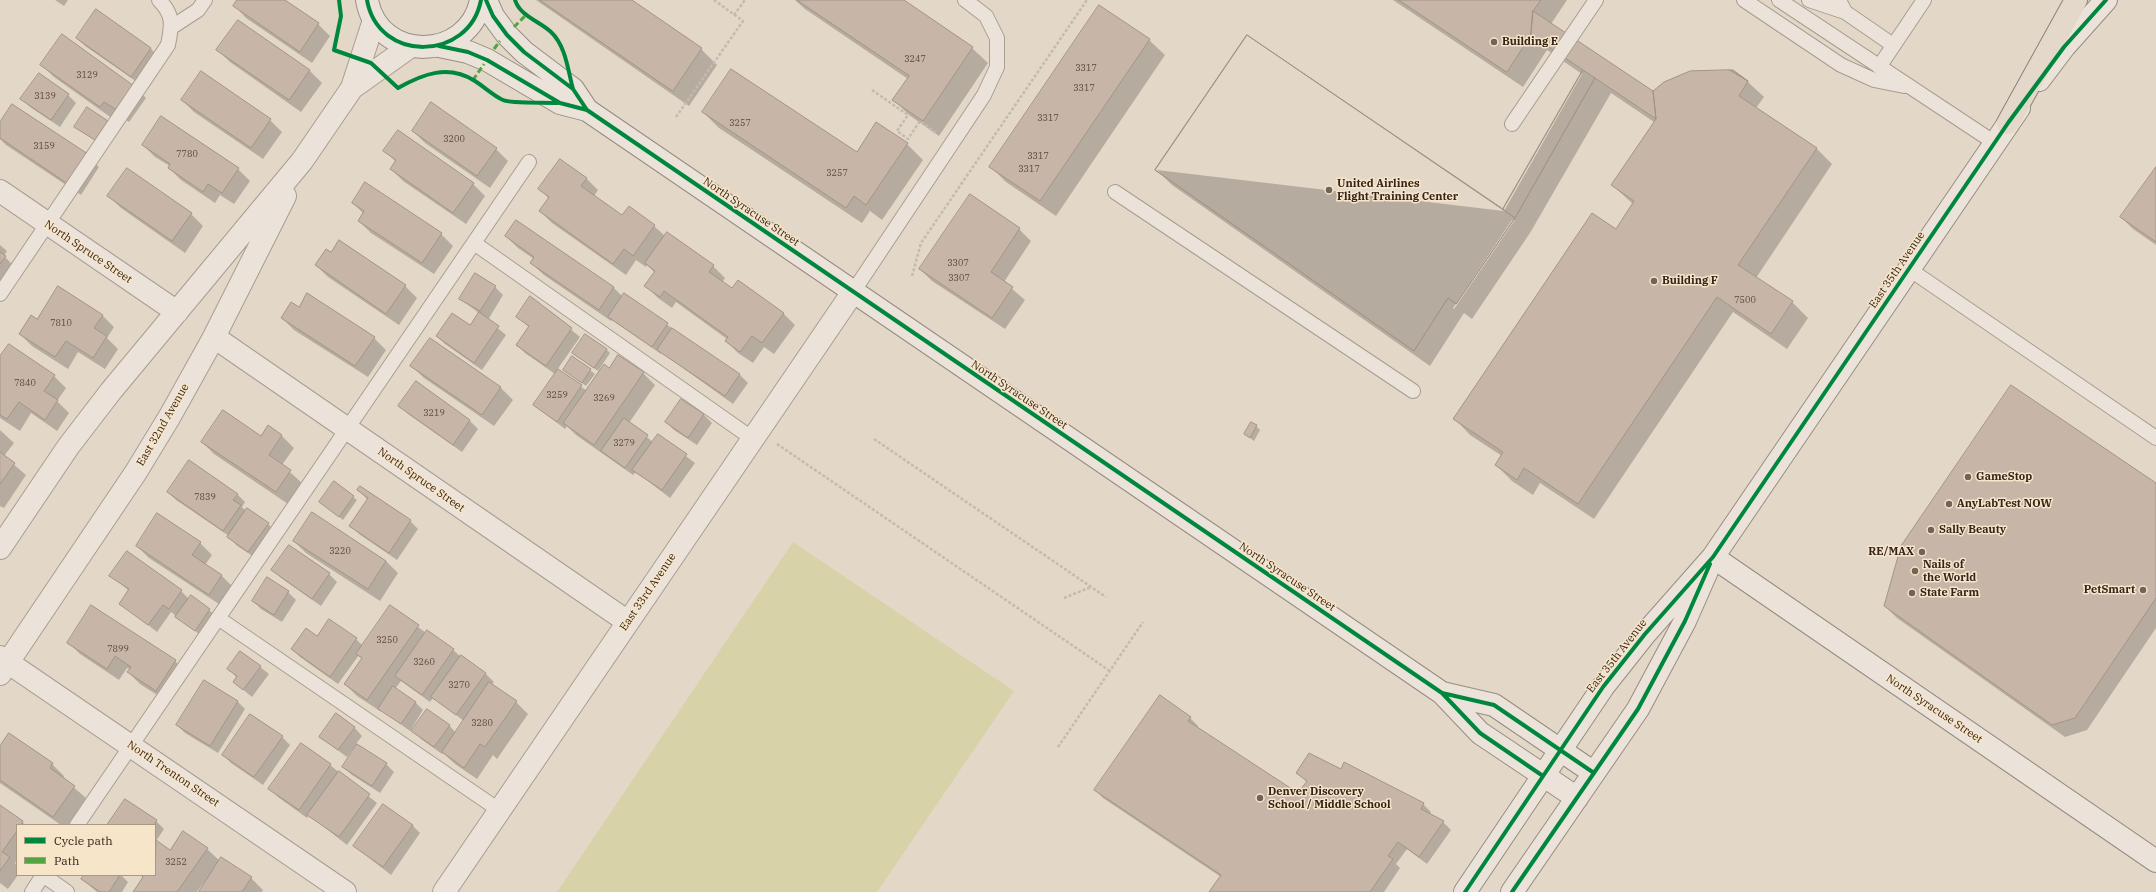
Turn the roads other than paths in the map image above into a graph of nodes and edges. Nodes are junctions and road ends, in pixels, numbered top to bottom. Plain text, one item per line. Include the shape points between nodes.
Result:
1 (159, 0) edge
2 (205, 0) edge
3 (481, 0) edge
4 (486, 0) edge
5 (965, 0) edge
6 (1596, 0) edge
7 (1744, 0) edge
8 (1779, 0) edge
9 (1809, 0) edge
10 (1924, 0) edge
11 (2076, 0) edge
12 (2106, 0) edge
13 (1842, 6) edge
14 (371, 10) edge
15 (172, 27) junction
16 (1893, 45) junction
17 (411, 46) junction
18 (439, 46) junction
19 (1879, 66) junction
20 (352, 88) junction
21 (1911, 88) junction
22 (587, 110) junction
23 (2008, 123) junction
24 (1512, 124) dead end
25 (1995, 143) junction
26 (302, 161) junction
27 (529, 162) dead end
28 (0, 191) edge
29 (1115, 192) dead end
30 (47, 224) junction
31 (474, 243) junction
32 (1909, 269) junction
33 (853, 292) junction
34 (0, 294) edge
35 (177, 312) junction
36 (214, 337) junction
37 (1413, 391) dead end
38 (347, 429) junction
39 (756, 435) junction
40 (2156, 438) edge
41 (0, 548) edge
42 (1713, 557) junction
43 (218, 618) junction
44 (628, 622) junction
45 (3, 665) edge
46 (1442, 693) junction
47 (131, 746) junction
48 (1560, 750) junction
49 (1594, 773) junction
50 (1543, 776) junction
51 (1576, 798) junction
52 (499, 810) junction
53 (78, 824) edge
54 (2156, 861) edge
55 (42, 876) edge
56 (44, 876) edge
57 (32, 892) edge
58 (67, 892) edge
59 (345, 892) edge
60 (444, 892) edge
61 (1464, 892) edge
62 (1512, 892) edge

1 - 15 lane via 168,9
2 - 15 lane via 198,10
3 - 18 street via 470,26 456,38
4 - 22 street, North Syracuse Street via 498,24 507,35 572,90
5 - 33 lane via 986,16 997,38 997,67 984,95
6 - 24 lane
7 - 21 lane via 1841,66 1874,80
8 - 19 lane
9 - 13 lane
10 - 16 lane
11 - 23 main road
12 - 23 street, East 35th Avenue via 2064,48
13 - 16 lane
14 - 17 street via 386,34
14 - 20 street, East 32nd Avenue
15 - 30 lane via 168,45
16 - 19 lane
17 - 18 street
17 - 20 street, East 32nd Avenue
18 - 22 street, North Syracuse Street via 468,52 487,60 560,103
19 - 21 lane
20 - 26 street, East 32nd Avenue
21 - 25 lane
22 - 33 street, North Syracuse Street
23 - 25 street, East 35th Avenue
25 - 32 street, East 35th Avenue
26 - 35 street, East 32nd Avenue
26 - 36 street, East 32nd Avenue
27 - 31 lane
28 - 30 street, North Spruce Street
29 - 37 lane
30 - 34 lane
30 - 35 street, North Spruce Street
31 - 38 lane
31 - 39 lane
32 - 40 lane
32 - 42 street, East 35th Avenue
33 - 39 street, East 33rd Avenue
33 - 46 street, North Syracuse Street
35 - 41 street, East 32nd Avenue via 68,447
36 - 38 street, North Spruce Street
36 - 45 street, East 32nd Avenue via 136,472
38 - 43 lane
38 - 44 street, North Spruce Street
39 - 44 street, East 33rd Avenue
42 - 48 street, East 35th Avenue via 1644,634 1603,687
42 - 49 street, East 35th Avenue via 1663,664 1638,709
42 - 54 street, North Syracuse Street
43 - 47 lane
43 - 52 lane
44 - 52 street, East 33rd Avenue
45 - 47 street, North Trenton Street
46 - 48 street, North Syracuse Street via 1494,705
46 - 50 street, North Syracuse Street via 1480,733
47 - 53 lane
47 - 59 street, North Trenton Street
48 - 49 street, North Syracuse Street
48 - 50 street, East 35th Avenue
49 - 51 street, East 35th Avenue
50 - 51 street, North Syracuse Street
50 - 61 street, East 35th Avenue
51 - 62 street, East 35th Avenue
52 - 60 street, East 33rd Avenue
55 - 57 lane
56 - 58 lane

